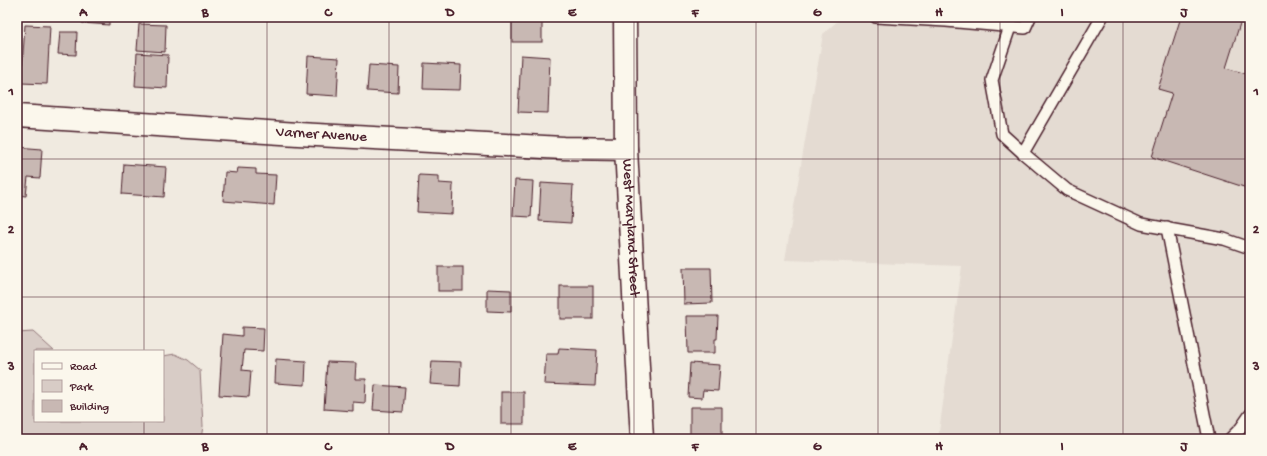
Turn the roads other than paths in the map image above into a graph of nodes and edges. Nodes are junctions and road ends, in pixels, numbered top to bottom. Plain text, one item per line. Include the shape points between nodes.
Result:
1 (625, 17) edge
2 (876, 17) edge
3 (1030, 17) edge
4 (1102, 17) edge
5 (1010, 27) junction
6 (17, 116) edge
7 (626, 149) junction
8 (1023, 153) junction
9 (1167, 228) junction
10 (1250, 248) edge
11 (1250, 415) edge
12 (642, 439) edge
13 (1209, 439) edge
14 (1230, 439) edge

1 - 7 street, West Maryland Street
2 - 5 lane
3 - 5 lane via 1025,28
4 - 8 lane
5 - 8 lane via 992,80 1002,134
6 - 7 street, Varner Avenue via 298,134
7 - 12 street, West Maryland Street
8 - 9 lane via 1067,190 1141,224
9 - 10 lane via 1224,239
9 - 13 lane
11 - 14 lane

